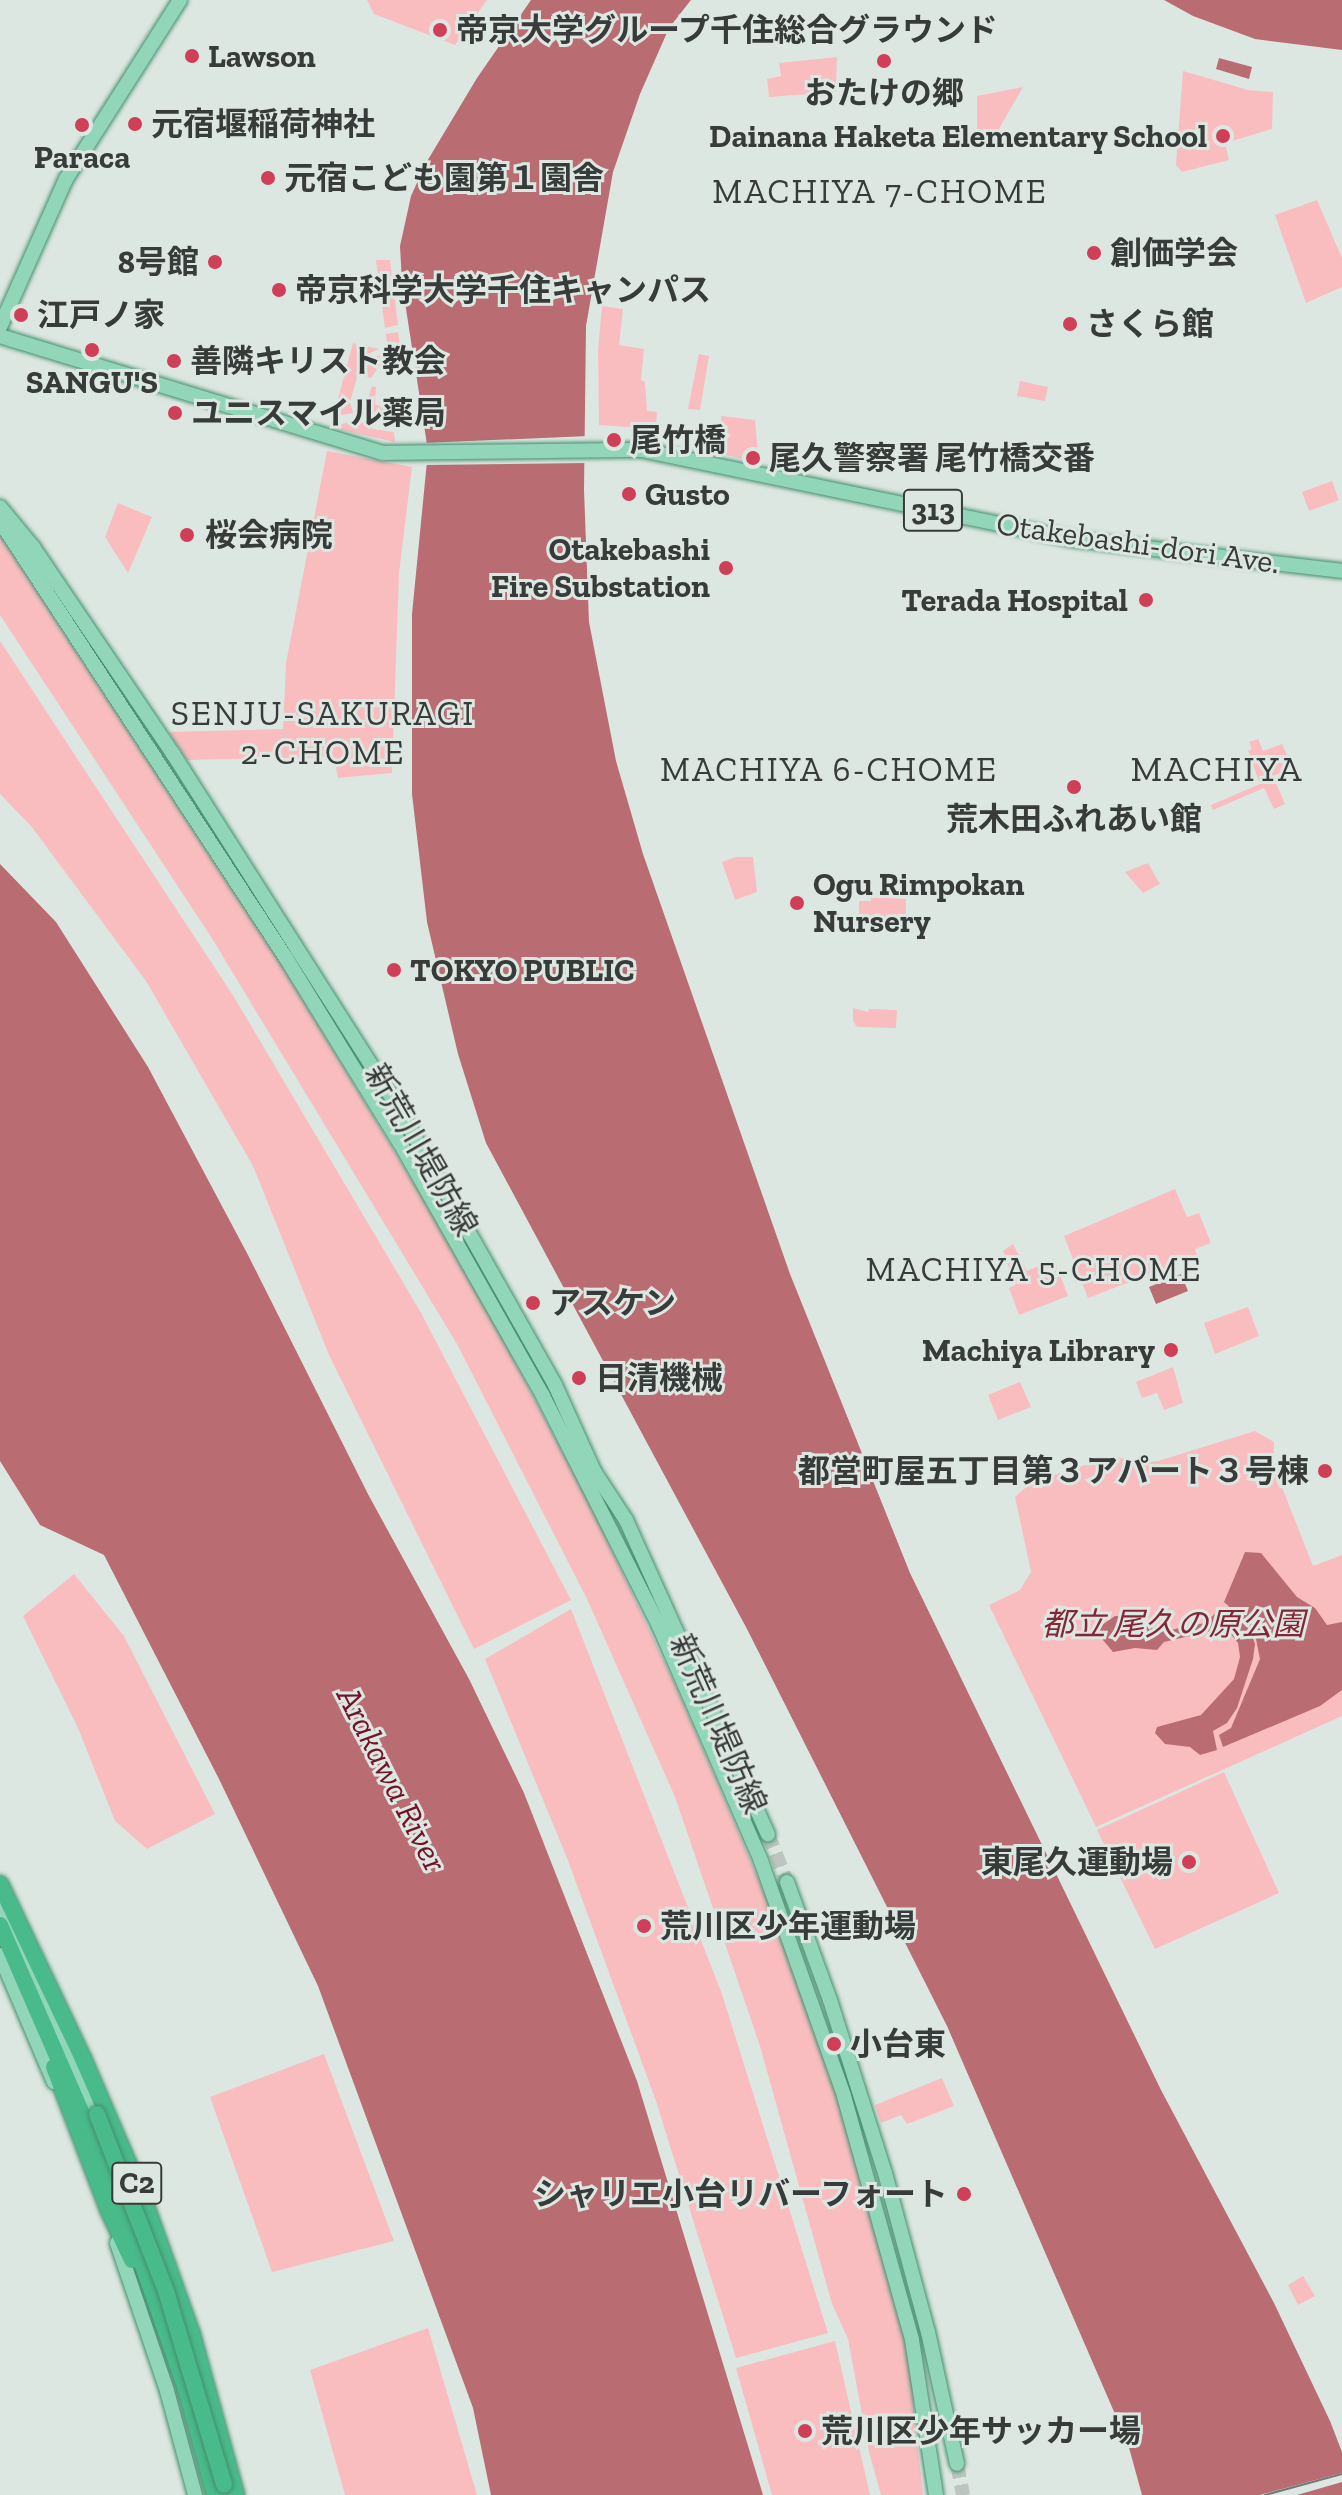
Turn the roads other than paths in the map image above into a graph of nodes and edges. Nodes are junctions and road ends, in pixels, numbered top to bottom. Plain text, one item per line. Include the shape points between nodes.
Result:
1 (180, 0) edge
2 (0, 327) edge
3 (0, 336) edge
4 (0, 507) edge
5 (0, 521) edge
6 (1342, 571) edge
7 (584, 1463) junction
8 (768, 1834) tunnel mouth
9 (787, 1882) tunnel mouth
10 (0, 1884) edge
11 (5, 1906) edge
12 (0, 1925) edge
13 (0, 1939) edge
14 (0, 1955) edge
15 (957, 2464) tunnel mouth
16 (226, 2493) edge
17 (195, 2495) edge
18 (203, 2495) edge
19 (936, 2495) edge

1 - 2 main road via 66,179
3 - 6 main road, Otakebashi-dori Ave. / 313 via 383,453 596,448 662,453 1070,539
4 - 7 main road, 新荒川堤防線 via 40,557 165,742 355,1036 555,1385
5 - 7 main road via 338,1041
7 - 8 main road, 新荒川堤防線 via 626,1520
7 - 19 main road via 711,1743 806,1981 906,2312
9 - 15 main road via 885,2173
10 - 11 highway
11 - 16 highway, bridge via 149,2244
11 - 16 main road via 136,2225 151,2243 170,2290
12 - 16 highway, C2 via 122,2206
13 - 18 highway via 128,2252 177,2392
14 - 17 main road via 137,2296

